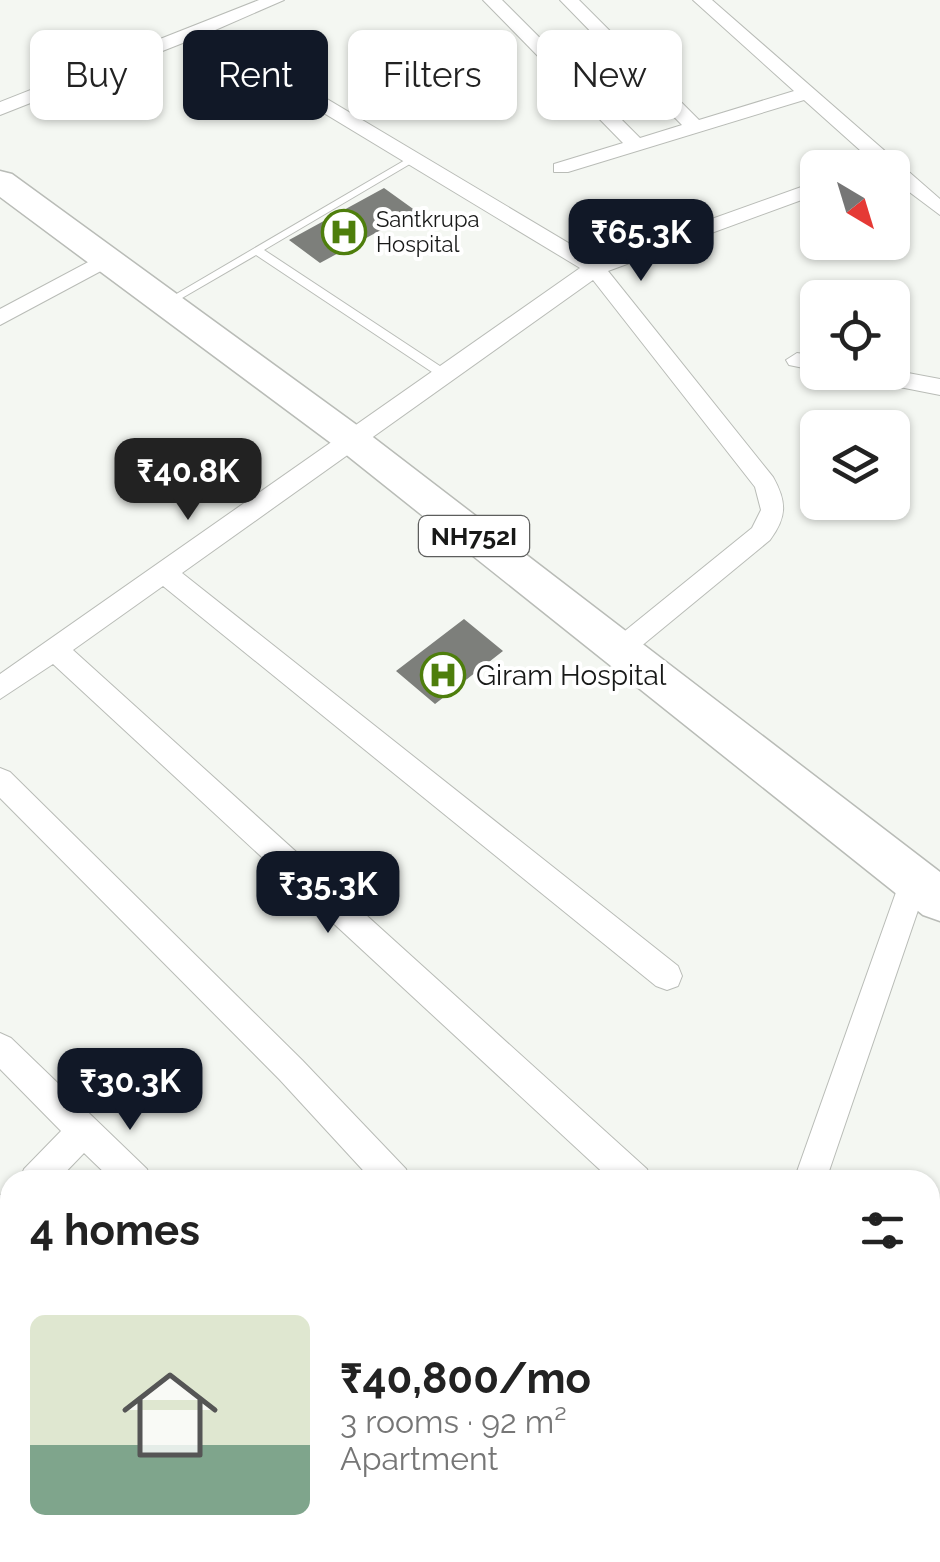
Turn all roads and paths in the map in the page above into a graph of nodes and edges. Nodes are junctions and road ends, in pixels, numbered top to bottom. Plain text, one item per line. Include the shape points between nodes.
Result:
1 (275, 0) edge
2 (492, 0) edge
3 (569, 0) edge
4 (702, 0) edge
5 (197, 29) junction
6 (806, 93) junction
7 (0, 110) edge
8 (696, 127) junction
9 (636, 145) junction
10 (868, 150) edge
11 (412, 158) junction
12 (561, 168) dead end
13 (0, 181) edge
14 (910, 185) edge
15 (800, 194) edge
16 (940, 209) edge
17 (258, 252) junction
18 (107, 260) junction
19 (595, 268) junction
20 (166, 304) junction
21 (0, 318) edge
22 (445, 375) junction
23 (910, 381) edge
24 (940, 387) edge
25 (352, 440) junction
26 (165, 573) junction
27 (54, 650) junction
28 (619, 650) junction
29 (0, 688) edge
30 (0, 780) edge
31 (927, 890) edge
32 (667, 976) dead end
33 (0, 1048) edge
34 (83, 1131) junction
35 (46, 1170) edge
36 (124, 1170) edge
37 (385, 1170) edge
38 (622, 1170) edge
39 (814, 1170) edge

1 - 5 street
2 - 9 street
3 - 8 street
4 - 6 street
5 - 7 street
5 - 11 street
6 - 8 street
6 - 10 street
8 - 9 street
9 - 12 street
11 - 17 lane
11 - 19 street
13 - 18 highway, NH752I
14 - 16 street
15 - 19 street
17 - 20 lane
17 - 22 lane
18 - 20 highway, NH752I
18 - 21 street
19 - 22 street
19 - 28 street via 775,502 774,518 760,534
20 - 25 highway, NH752I
22 - 25 street
23 - 24 street
25 - 26 street
25 - 28 highway, NH752I
26 - 27 street
26 - 32 street
27 - 29 street
27 - 38 street
28 - 31 highway, NH752I
30 - 37 street
31 - 39 street
33 - 34 street
34 - 35 street
34 - 36 street

